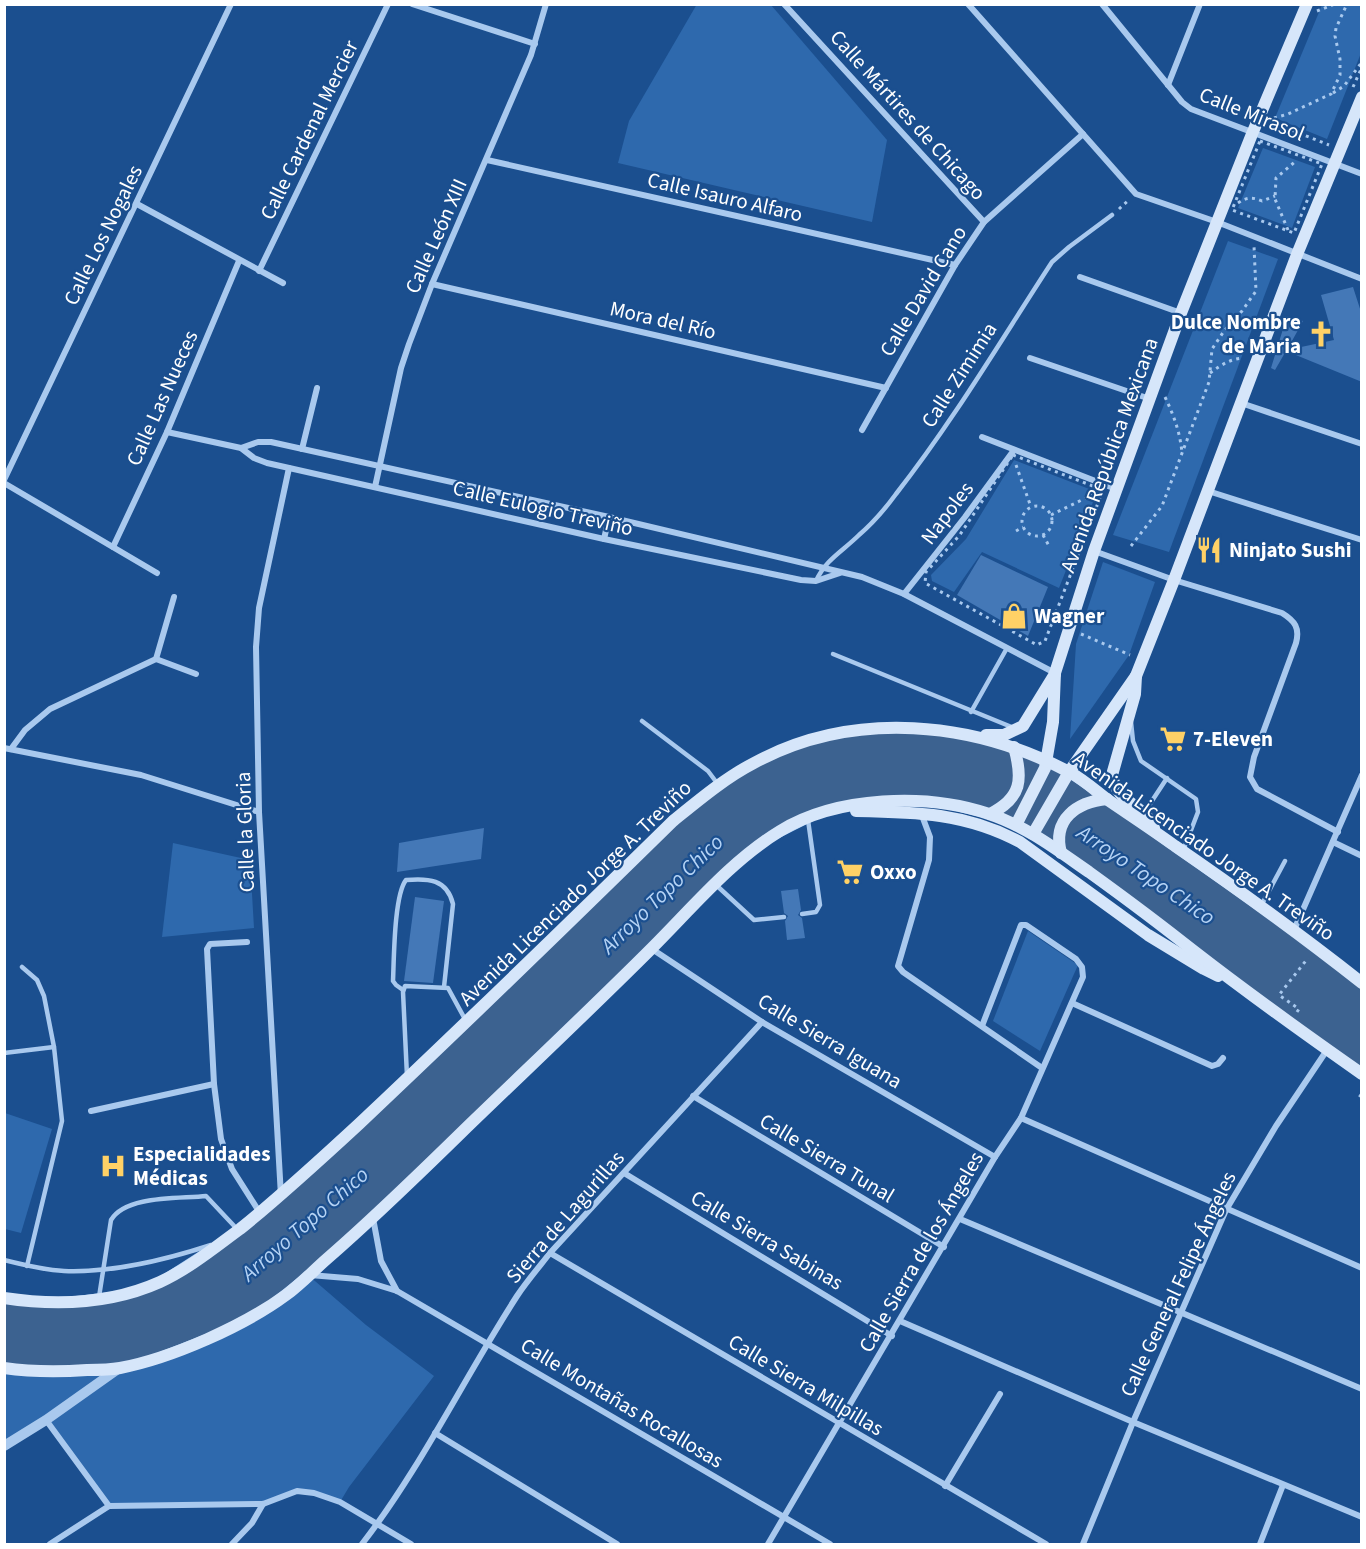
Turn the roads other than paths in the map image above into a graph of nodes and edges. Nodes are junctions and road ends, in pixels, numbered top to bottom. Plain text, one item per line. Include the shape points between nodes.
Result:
1 (231, 4) edge
2 (388, 4) edge
3 (412, 4) edge
4 (546, 4) edge
5 (784, 4) edge
6 (968, 4) edge
7 (1102, 4) edge
8 (1200, 4) edge
9 (1307, 4) edge
10 (536, 44) junction
11 (1168, 85) junction
12 (1356, 96) edge
13 (1083, 134) junction
14 (1252, 134) junction
15 (487, 160) junction
16 (1334, 163) junction
17 (1362, 174) edge
18 (136, 204) junction
19 (1112, 215) road end
20 (984, 222) junction
21 (1217, 222) junction
22 (1298, 252) junction
23 (239, 261) junction
24 (956, 265) junction
25 (260, 271) junction
26 (1080, 277) dead end
27 (1362, 279) edge
28 (283, 283) dead end
29 (432, 284) junction
30 (1181, 313) junction
31 (1030, 358) dead end
32 (317, 388) dead end
33 (886, 388) junction
34 (1155, 402) junction
35 (1240, 403) junction
36 (862, 430) dead end
37 (167, 432) junction
38 (982, 437) dead end
39 (1362, 444) edge
40 (241, 448) junction
41 (302, 448) junction
42 (1013, 452) junction
43 (380, 466) junction
44 (289, 468) junction
45 (4, 481) edge
46 (375, 487) junction
47 (1116, 489) junction
48 (1208, 490) junction
49 (609, 517) junction
50 (604, 539) junction
51 (1362, 540) edge
52 (113, 547) junction
53 (1094, 551) junction
54 (822, 567) junction
55 (157, 573) dead end
56 (841, 573) junction
57 (1174, 580) junction
58 (816, 581) junction
59 (904, 594) junction
60 (174, 597) dead end
61 (1006, 648) junction
62 (833, 654) dead end
63 (156, 659) junction
64 (1055, 673) junction
65 (196, 674) dead end
66 (1136, 676) junction
67 (971, 712) junction
68 (1130, 712) junction
69 (642, 721) dead end
70 (1018, 730) junction
71 (970, 735) junction
72 (1014, 747) junction
73 (8, 748) edge
74 (1046, 761) junction
75 (1070, 772) junction
76 (1362, 776) edge
77 (1167, 778) junction
78 (719, 785) junction
79 (1107, 799) junction
80 (833, 810) junction
81 (995, 811) junction
82 (259, 812) junction
83 (920, 813) junction
84 (1144, 813) junction
85 (807, 818) junction
86 (1018, 821) junction
87 (1035, 830) junction
88 (1156, 832) junction
89 (1338, 832) junction
90 (1333, 842) junction
91 (1060, 848) junction
92 (1183, 851) junction
93 (1362, 856) edge
94 (1285, 861) dead end
95 (715, 884) junction
96 (1261, 906) junction
97 (802, 914) dead end
98 (784, 917) dead end
99 (1294, 930) junction
100 (247, 942) dead end
101 (651, 949) junction
102 (22, 967) dead end
103 (1231, 980) junction
104 (1362, 983) edge
105 (444, 987) junction
106 (403, 990) junction
107 (1072, 1003) junction
108 (762, 1022) junction
109 (467, 1024) junction
110 (982, 1026) junction
111 (54, 1047) junction
112 (1327, 1050) junction
113 (4, 1053) edge
114 (1223, 1058) dead end
115 (1042, 1068) junction
116 (1362, 1074) edge
117 (408, 1078) junction
118 (214, 1084) junction
119 (693, 1096) junction
120 (91, 1111) dead end
121 (1021, 1119) junction
122 (995, 1157) junction
123 (624, 1173) junction
124 (281, 1197) junction
125 (1226, 1210) junction
126 (260, 1213) junction
127 (373, 1218) junction
128 (960, 1220) junction
129 (238, 1230) junction
130 (225, 1241) junction
131 (944, 1247) junction
132 (550, 1253) junction
133 (4, 1260) edge
134 (27, 1266) junction
135 (1362, 1268) edge
136 (103, 1269) junction
137 (308, 1275) junction
138 (397, 1291) junction
139 (4, 1298) edge
140 (98, 1299) junction
141 (1180, 1313) junction
142 (900, 1321) junction
143 (892, 1336) junction
144 (488, 1343) junction
145 (4, 1368) edge
146 (118, 1369) junction
147 (1362, 1389) edge
148 (1000, 1394) dead end
149 (46, 1420) junction
150 (1133, 1422) junction
151 (840, 1424) junction
152 (435, 1433) junction
153 (4, 1446) edge
154 (1284, 1485) junction
155 (945, 1486) junction
156 (263, 1504) junction
157 (109, 1506) junction
158 (1362, 1516) edge
159 (784, 1517) junction
160 (377, 1525) junction
161 (50, 1545) edge
162 (232, 1545) edge
163 (362, 1545) edge
164 (411, 1545) edge
165 (617, 1545) edge
166 (768, 1545) edge
167 (830, 1545) edge
168 (1046, 1545) edge
169 (1083, 1545) edge
170 (1260, 1545) edge

1 - 18 street, Calle Los Nogales
2 - 25 street, Calle Cardenal Mercier
3 - 10 street
4 - 10 street, Calle León XIII
5 - 20 street, Calle Mártires de Chicago
6 - 13 street
7 - 11 street, Calle Mirasol
8 - 11 street
9 - 14 main road, Avenida República Mexicana
10 - 15 street, Calle León XIII
11 - 14 street, Calle Mirasol via 1191,109
12 - 16 main road
13 - 20 street, Calle David Cano
13 - 21 street via 1136,194
14 - 16 street, Calle Mirasol
14 - 21 main road, Avenida República Mexicana
15 - 24 street, Calle Isauro Alfaro
15 - 29 street, Calle León XIII
16 - 17 street, Calle Mirasol
16 - 22 main road
18 - 23 street
18 - 45 street, Calle Los Nogales
19 - 54 lane, Calle Zimimia via 1052,262 909,478 886,508
20 - 24 street, Calle David Cano
21 - 22 street
21 - 30 main road, Avenida República Mexicana
22 - 27 street
22 - 35 main road
23 - 25 street
23 - 37 street, Calle Las Nueces
24 - 33 street, Calle David Cano
25 - 28 street
26 - 30 street
29 - 33 street, Mora del Río
29 - 43 street, Calle León XIII via 401,368
30 - 34 main road, Avenida República Mexicana
31 - 34 street
32 - 41 street
33 - 36 street, Calle David Cano
34 - 47 main road, Avenida República Mexicana
35 - 39 street
35 - 48 main road
37 - 40 street, Calle Eulogio Treviño
37 - 52 street, Calle Las Nueces
38 - 42 street
40 - 41 street, Calle Eulogio Treviño via 265,441
40 - 44 street, Calle Eulogio Treviño via 260,461
41 - 43 street, Calle Eulogio Treviño
42 - 47 street
42 - 59 street, Napoles
43 - 46 street, Calle León XIII
43 - 49 street, Calle Eulogio Treviño
44 - 46 street, Calle Eulogio Treviño
44 - 82 street, Calle la Gloria via 258,621
45 - 52 street
46 - 50 street, Calle Eulogio Treviño
47 - 53 main road, Avenida República Mexicana
48 - 51 street
48 - 57 main road
49 - 50 street
49 - 54 street, Calle Eulogio Treviño
50 - 58 street, Calle Eulogio Treviño
52 - 55 street
53 - 57 street
53 - 64 main road, Avenida República Mexicana
54 - 56 street, Calle Eulogio Treviño
54 - 58 lane, Calle Zimimia
56 - 58 street, Calle Eulogio Treviño
56 - 59 street, Calle Eulogio Treviño
57 - 66 main road
57 - 89 street via 1282,614 1295,623 1296,643 1250,777 1257,789
59 - 61 street, Calle Eulogio Treviño
60 - 63 street
61 - 64 street, Calle Eulogio Treviño
61 - 67 lane
62 - 67 lane
63 - 65 street
63 - 73 street via 50,709
64 - 70 main road
64 - 74 main road, Avenida República Mexicana
66 - 68 main road
66 - 75 main road
67 - 70 lane
68 - 77 lane via 1133,741 1141,761
68 - 84 main road via 1112,775 1119,794
69 - 78 lane via 708,771
70 - 71 main road via 1004,735
71 - 72 main road, Avenida Licenciado Jorge A. Treviño
71 - 78 main road, Avenida Licenciado Jorge A. Treviño via 917,727 854,730 793,745 755,762
72 - 74 main road, Avenida Licenciado Jorge A. Treviño
72 - 81 main road via 1020,766 1017,789 1009,802
73 - 82 street via 141,775
74 - 75 main road, Avenida Licenciado Jorge A. Treviño
74 - 86 main road, Avenida República Mexicana
75 - 79 main road, Avenida Licenciado Jorge A. Treviño
75 - 87 main road
76 - 89 street
77 - 84 lane
77 - 92 lane via 1196,799 1196,820
78 - 109 main road, Avenida Licenciado Jorge A. Treviño via 673,821
79 - 88 main road, Avenida Licenciado Jorge A. Treviño
79 - 91 main road via 1074,808 1063,825
80 - 81 main road via 877,801 914,800
80 - 83 main road
80 - 85 main road
81 - 86 main road
82 - 124 street, Calle la Gloria
83 - 103 main road via 975,822 1010,837 1149,935 1204,969
83 - 110 street via 930,837 929,860 898,966
84 - 88 main road
85 - 95 main road via 754,850
85 - 97 lane via 820,905 816,912
86 - 87 main road
87 - 91 main road
88 - 92 main road, Avenida Licenciado Jorge A. Treviño
89 - 90 street
90 - 93 street
90 - 99 street
91 - 103 main road
92 - 96 main road, Avenida Licenciado Jorge A. Treviño
94 - 96 lane
95 - 98 lane via 754,920
95 - 101 main road
96 - 99 main road, Avenida Licenciado Jorge A. Treviño
99 - 104 main road, Avenida Licenciado Jorge A. Treviño
100 - 118 street via 207,946
101 - 108 street, Calle Sierra Iguana
101 - 127 main road
102 - 111 lane via 37,980 44,996
103 - 112 main road
105 - 106 lane via 406,985
105 - 106 lane via 453,904 442,884 418,879 406,880 401,886 393,981
105 - 109 lane
106 - 117 lane
107 - 110 street, Calle Sierra de los Ángeles via 1083,977 1082,967 1076,959 1022,925
107 - 114 street via 1212,1066
107 - 115 street, Calle Sierra de los Ángeles
108 - 119 street, Sierra de Lagurillas
108 - 122 street, Calle Sierra Iguana
109 - 117 main road, Avenida Licenciado Jorge A. Treviño
110 - 115 street
111 - 113 lane
111 - 134 lane via 61,1130
112 - 116 main road
112 - 125 street, Calle General Felipe Ángeles
115 - 121 street, Calle Sierra de los Ángeles
117 - 124 main road, Avenida Licenciado Jorge A. Treviño
118 - 120 street
118 - 126 street via 225,1154
119 - 123 street, Sierra de Lagurillas
119 - 131 street, Calle Sierra Tunal
121 - 122 street, Calle Sierra de los Ángeles
121 - 125 street
122 - 128 street, Calle Sierra de los Ángeles
123 - 132 street, Sierra de Lagurillas
123 - 143 street, Calle Sierra Sabinas
124 - 126 main road, Avenida Licenciado Jorge A. Treviño
125 - 135 street
125 - 141 street, Calle General Felipe Ángeles
126 - 129 main road, Avenida Licenciado Jorge A. Treviño
127 - 137 main road
127 - 138 street via 381,1261
128 - 131 street, Calle Sierra de los Ángeles
128 - 141 street
129 - 130 main road, Avenida Licenciado Jorge A. Treviño
129 - 136 lane via 208,1196 147,1201 115,1213
130 - 136 lane via 162,1259
130 - 140 main road, Avenida Licenciado Jorge A. Treviño via 160,1282 121,1296
131 - 142 street, Calle Sierra de los Ángeles
132 - 144 street, Sierra de Lagurillas via 518,1294
132 - 151 street, Calle Sierra Milpillas
133 - 134 lane
134 - 136 lane via 62,1271
136 - 140 lane
137 - 138 street, Calle Montañas Rocallosas via 358,1279
137 - 146 main road via 286,1295 203,1341
138 - 144 street, Calle Montañas Rocallosas
139 - 140 main road, Avenida Licenciado Jorge A. Treviño via 51,1302
141 - 147 street
141 - 150 street, Calle General Felipe Ángeles
142 - 143 street, Calle Sierra de los Ángeles
142 - 150 street
143 - 151 street, Calle Sierra de los Ángeles
144 - 152 street, Sierra de Lagurillas
144 - 159 street, Calle Montañas Rocallosas
145 - 146 main road via 48,1372
146 - 149 street
148 - 155 street
149 - 153 street
149 - 157 street
150 - 154 street
150 - 169 street, Calle General Felipe Ángeles
151 - 155 street, Calle Sierra Milpillas
151 - 159 street, Calle Sierra de los Ángeles
152 - 160 street, Sierra de Lagurillas
152 - 165 street
154 - 158 street
154 - 170 street
155 - 168 street, Calle Sierra Milpillas
156 - 157 street
156 - 160 street via 290,1493 314,1493 340,1502
156 - 162 street
157 - 161 street
159 - 166 street, Calle Sierra de los Ángeles
159 - 167 street, Calle Montañas Rocallosas
160 - 163 street, Sierra de Lagurillas
160 - 164 street

